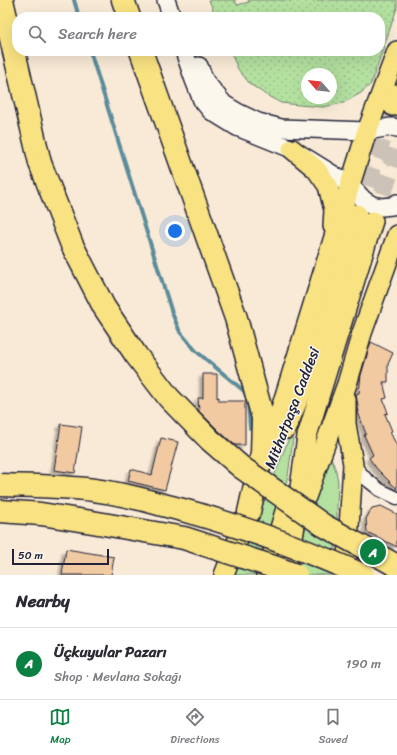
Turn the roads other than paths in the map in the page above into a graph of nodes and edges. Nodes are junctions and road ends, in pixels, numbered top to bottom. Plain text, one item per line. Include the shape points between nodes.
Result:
1 (2, 0) edge
2 (11, 0) edge
3 (123, 0) edge
4 (166, 0) edge
5 (178, 0) edge
6 (13, 12) edge
7 (127, 12) edge
8 (170, 12) edge
9 (182, 12) edge
10 (12, 43) edge
11 (397, 51) edge
12 (15, 56) edge
13 (20, 56) edge
14 (143, 56) edge
15 (186, 56) edge
16 (194, 56) edge
17 (397, 128) edge
18 (368, 131) junction
19 (292, 149) junction
20 (40, 163) junction
21 (350, 185) junction
22 (397, 203) edge
23 (397, 235) edge
24 (331, 246) junction
25 (346, 384) junction
26 (307, 436) junction
27 (353, 464) junction
28 (0, 485) edge
29 (397, 498) edge
30 (0, 511) edge
31 (249, 512) junction
32 (349, 528) junction
33 (294, 532) junction
34 (397, 554) edge
35 (397, 566) edge
36 (224, 575) edge
37 (266, 575) edge
38 (284, 575) edge
39 (296, 575) edge
40 (346, 575) edge
41 (363, 575) edge

1 - 10 highway
2 - 6 highway
3 - 7 highway
4 - 8 main road
5 - 9 main road
11 - 18 main road
12 - 20 highway
13 - 20 highway
14 - 31 highway via 236,318 263,418 262,454
15 - 19 main road via 202,100 211,110 237,127
16 - 18 main road via 205,81 224,104 258,122 281,128
17 - 18 main road
18 - 21 main road
19 - 21 main road
19 - 24 main road via 316,170 328,186 334,210
20 - 35 highway, bridge via 72,245 104,307 169,398 240,467 323,525
21 - 22 main road via 372,205 382,207
21 - 24 main road
23 - 25 main road
24 - 31 main road
25 - 27 main road via 346,424
25 - 33 main road
26 - 31 main road, Mithatpaşa Caddesi via 365,218 305,382 278,450
26 - 33 main road, Mithatpaşa Caddesi
26 - 37 main road
27 - 29 street via 380,490
27 - 32 main road
28 - 41 highway, bridge via 92,490 125,495 190,511 259,533
30 - 39 highway, bridge via 41,514 184,538
31 - 36 main road, Mithatpaşa Caddesi
32 - 34 main road
32 - 40 main road
33 - 38 main road, Mithatpaşa Caddesi

